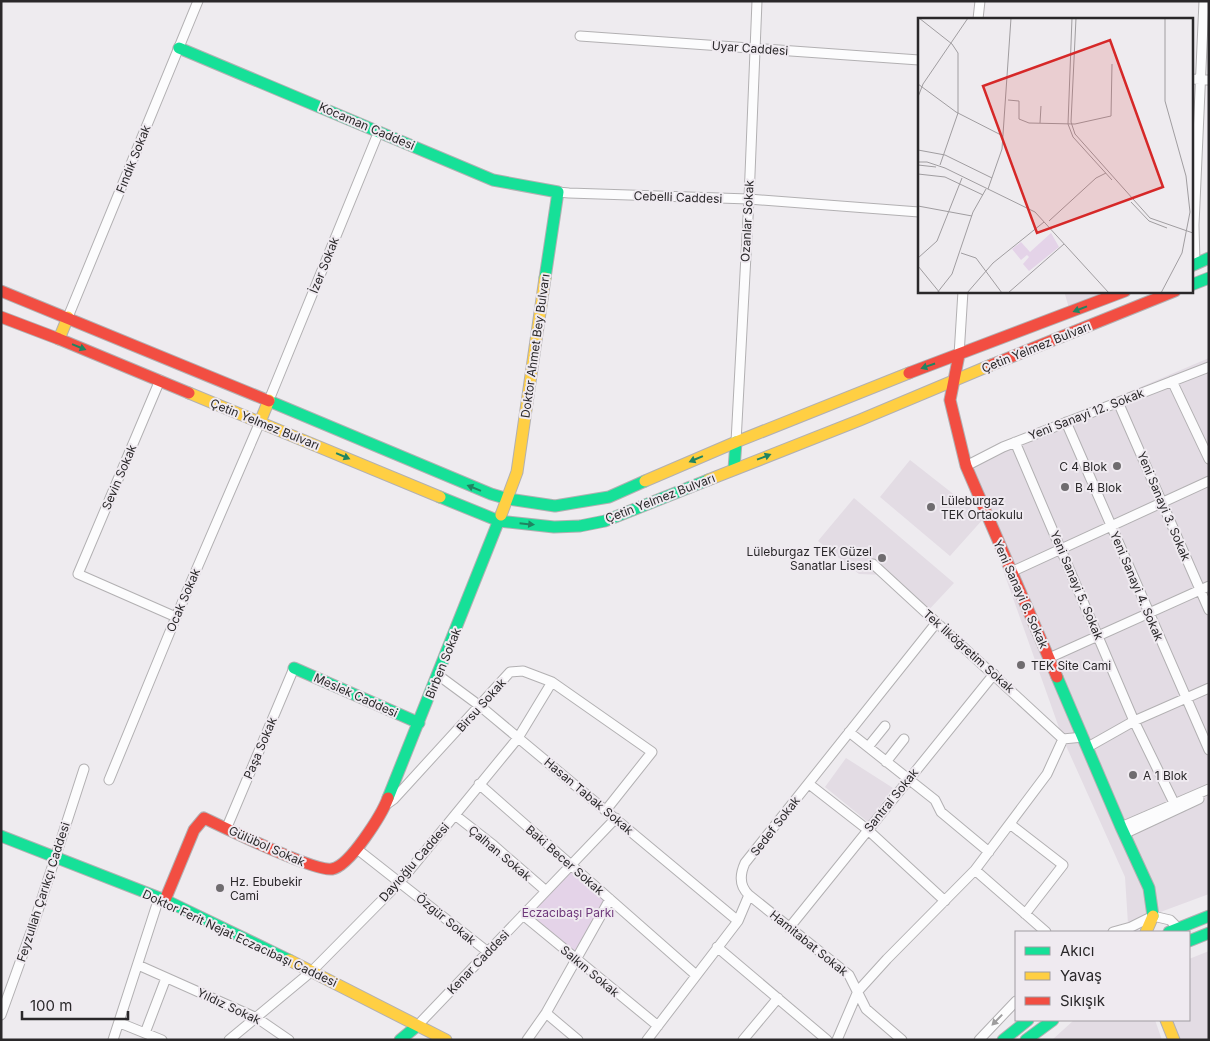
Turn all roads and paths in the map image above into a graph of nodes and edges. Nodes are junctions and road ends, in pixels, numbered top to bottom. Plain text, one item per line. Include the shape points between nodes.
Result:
1 (198, 1) edge
2 (757, 1) edge
3 (980, 1) edge
4 (1204, 1) edge
5 (978, 18) edge
6 (580, 36) dead end
7 (179, 48) junction
8 (755, 48) junction
9 (918, 60) edge
10 (1200, 80) edge
11 (379, 131) junction
12 (558, 192) junction
13 (749, 199) junction
14 (918, 212) edge
15 (1193, 225) edge
16 (1209, 258) edge
17 (1193, 265) edge
18 (1200, 281) edge
19 (1, 290) edge
20 (963, 292) edge
21 (1122, 292) edge
22 (1173, 292) edge
23 (1, 317) edge
24 (68, 317) junction
25 (59, 339) junction
26 (959, 355) junction
27 (1209, 367) edge
28 (160, 380) junction
29 (953, 380) junction
30 (1172, 381) junction
31 (268, 400) junction
32 (1118, 402) junction
33 (260, 422) junction
34 (1066, 422) junction
35 (736, 442) junction
36 (1015, 442) junction
37 (1209, 459) edge
38 (966, 466) junction
39 (734, 469) junction
40 (1209, 481) edge
41 (508, 499) junction
42 (1162, 502) junction
43 (499, 521) junction
44 (1111, 526) junction
45 (1062, 548) junction
46 (873, 564) dead end
47 (1011, 572) junction
48 (1204, 588) edge
49 (1209, 610) edge
50 (1149, 613) junction
51 (176, 617) junction
52 (937, 622) junction
53 (1098, 636) junction
54 (1049, 658) junction
55 (294, 668) joint
56 (994, 674) junction
57 (438, 675) junction
58 (552, 682) junction
59 (1209, 688) edge
60 (1186, 698) junction
61 (480, 706) junction
62 (1134, 721) junction
63 (419, 723) junction
64 (884, 726) dead end
65 (849, 732) junction
66 (518, 738) junction
67 (904, 739) dead end
68 (1063, 739) junction
69 (1086, 742) junction
70 (868, 748) junction
71 (1209, 750) edge
72 (886, 762) junction
73 (84, 769) dead end
74 (908, 779) junction
75 (110, 780) dead end
76 (479, 784) junction
77 (808, 784) junction
78 (1209, 789) edge
79 (1209, 795) edge
80 (386, 804) junction
81 (1175, 806) junction
82 (606, 810) junction
83 (455, 814) junction
84 (616, 818) junction
85 (1010, 824) junction
86 (227, 827) junction
87 (868, 830) junction
88 (1122, 830) junction
89 (1, 836) edge
90 (357, 848) junction
91 (989, 852) junction
92 (55, 858) junction
93 (571, 865) junction
94 (332, 868) joint
95 (975, 870) junction
96 (400, 882) junction
97 (546, 891) junction
98 (749, 895) junction
99 (162, 899) junction
100 (610, 899) junction
101 (945, 901) junction
102 (1025, 914) junction
103 (523, 915) junction
104 (1153, 916) junction
105 (1209, 916) edge
106 (738, 921) junction
107 (789, 928) junction
108 (1174, 930) edge
109 (1045, 931) edge
110 (1116, 931) edge
111 (1146, 931) edge
112 (1209, 933) edge
113 (1190, 940) edge
114 (717, 947) junction
115 (488, 952) junction
116 (576, 960) junction
117 (138, 965) junction
118 (312, 971) junction
119 (696, 975) junction
120 (166, 978) junction
121 (858, 991) junction
122 (778, 998) junction
123 (1015, 1002) edge
124 (546, 1013) junction
125 (1, 1015) edge
126 (257, 1018) junction
127 (1027, 1021) edge
128 (1052, 1021) edge
129 (1166, 1021) edge
130 (120, 1023) junction
131 (417, 1026) junction
132 (658, 1026) junction
133 (145, 1033) junction
134 (114, 1040) edge
135 (162, 1040) edge
136 (229, 1040) edge
137 (289, 1040) edge
138 (400, 1040) edge
139 (446, 1040) edge
140 (526, 1040) edge
141 (578, 1040) edge
142 (647, 1040) edge
143 (744, 1040) edge
144 (827, 1040) edge
145 (838, 1040) edge
146 (902, 1040) edge
147 (979, 1040) edge
148 (1003, 1040) edge
149 (1026, 1040) edge
150 (1174, 1040) edge

1 - 7 street, Fındık Sokak
2 - 8 street, Ozanlar Sokak
3 - 5 street
4 - 10 street
6 - 8 street, Uyar Caddesi
7 - 11 main road, Kocaman Caddesi
7 - 24 street, Fındık Sokak
8 - 9 street, Uyar Caddesi
8 - 13 street, Ozanlar Sokak
10 - 15 street
11 - 12 main road, Kocaman Caddesi via 493,180
11 - 31 street, İzer Sokak
12 - 13 street, Cebelli Caddesi
12 - 41 main road, Doktor Ahmet Bey Bulvarı via 517,472
13 - 14 street, Cebelli Caddesi
13 - 35 street, Ozanlar Sokak
15 - 17 street
16 - 17 main road
17 - 18 main road
19 - 24 main road, Çetin Yelmez Bulvarı
20 - 26 street
21 -> 26 main road, Çetin Yelmez Bulvarı
22 - 29 main road, Çetin Yelmez Bulvarı
23 - 25 main road, Çetin Yelmez Bulvarı
24 - 25 main road
24 - 31 main road, Çetin Yelmez Bulvarı
25 -> 28 main road, Çetin Yelmez Bulvarı
26 - 29 main road, Yeni Sanayi 6. Sokak
26 -> 35 main road, Çetin Yelmez Bulvarı
27 - 30 street, Yeni Sanayi 12. Sokak
28 - 33 main road, Çetin Yelmez Bulvarı
28 - 51 street, Sevin Sokak via 78,574
29 - 38 main road, Yeni Sanayi 6. Sokak via 950,400
39 -> 29 main road, Çetin Yelmez Bulvarı
30 - 32 street, Yeni Sanayi 12. Sokak
30 - 37 street
31 - 33 main road
41 -> 31 main road, Çetin Yelmez Bulvarı via 454,480
32 - 34 street, Yeni Sanayi 12. Sokak
32 - 42 street, Yeni Sanayi 3. Sokak
33 -> 43 main road, Çetin Yelmez Bulvarı
33 - 51 street, Ocak Sokak
34 - 36 street, Yeni Sanayi 12. Sokak
34 - 44 street, Yeni Sanayi 4. Sokak
35 - 39 main road
35 -> 41 main road, Çetin Yelmez Bulvarı via 609,497 554,506
36 - 38 street, Yeni Sanayi 12. Sokak
36 - 45 street, Yeni Sanayi 5. Sokak
38 - 47 main road, Yeni Sanayi 6. Sokak
43 -> 39 main road, Çetin Yelmez Bulvarı via 554,527 605,521
40 - 42 street
41 - 43 main road, Doktor Ahmet Bey Bulvarı
42 - 44 street
42 - 48 street, Yeni Sanayi 3. Sokak
43 - 57 main road, Birben Sokak
44 - 45 street
44 - 50 street, Yeni Sanayi 4. Sokak
45 - 47 street
45 - 53 street, Yeni Sanayi 5. Sokak
46 - 52 street, Tek İlköğretim Sokak
47 - 54 main road, Yeni Sanayi 6. Sokak
48 - 49 street, Yeni Sanayi 3. Sokak
48 - 50 street
50 - 53 street
50 - 60 street, Yeni Sanayi 4. Sokak
51 - 75 street, Ocak Sokak
52 - 56 street, Tek İlköğretim Sokak
52 - 65 street, Sedef Sokak
53 - 54 street
53 - 62 street, Yeni Sanayi 5. Sokak
54 - 69 main road, Yeni Sanayi 6. Sokak
55 - 63 main road, Meslek Caddesi
55 - 86 street, Paşa Sokak
56 - 68 street, Tek İlköğretim Sokak
56 - 74 street, Santral Sokak
57 - 61 street, Hasan Tabak Sokak
57 - 63 main road, Birben Sokak
58 - 61 street, Birsu Sokak via 523,671 510,672
58 - 66 street, Dayıoğlu Caddesi
58 - 82 street, Birsu Sokak via 652,752
59 - 60 street
60 - 62 street
60 - 71 street, Yeni Sanayi 4. Sokak
61 - 66 street, Hasan Tabak Sokak
61 - 80 street, Birsu Sokak
62 - 69 street
62 - 81 street, Yeni Sanayi 5. Sokak
63 - 80 main road, Birben Sokak
64 - 70 street
65 - 70 street
65 - 77 street, Sedef Sokak
66 - 76 street, Dayıoğlu Caddesi
66 - 82 street, Hasan Tabak Sokak
67 - 72 street
68 - 69 street
68 - 85 street via 1047,774
69 - 88 main road, Yeni Sanayi 6. Sokak
70 - 72 street
72 - 74 street
73 - 92 street, Feyzullah Çarıkçı Caddesi
74 - 87 street, Santral Sokak
74 - 91 street
76 - 83 street, Dayıoğlu Caddesi
76 - 93 street, Baki Becer Sokak
77 - 87 street
77 - 98 street, Sedef Sokak via 745,863 741,879
78 - 81 street
79 - 81 street
80 - 90 main road, Birsu Sokak
81 - 88 street
82 - 84 street, Hasan Tabak Sokak
83 - 96 street, Dayıoğlu Caddesi
83 - 97 street, Çalhan Sokak
84 - 93 street, Kenar Caddesi
84 - 106 street, Hasan Tabak Sokak
85 - 91 street
85 - 102 street via 1063,865
86 - 94 main road, Gülübol Sokak via 312,866
86 - 99 main road, Gülübol Sokak via 204,818 194,830
87 - 101 street
87 - 107 street, Santral Sokak
88 - 104 main road, Yeni Sanayi 6. Sokak via 1149,888
89 - 92 main road, Doktor Ferit Nejat Eczacıbaşı Caddesi
90 - 94 main road, Birsu Sokak via 345,862
90 - 96 street, Özgür Sokak
91 - 95 street
92 - 99 main road, Doktor Ferit Nejat Eczacıbaşı Caddesi
92 - 125 street, Feyzullah Çarıkçı Caddesi
93 - 97 street, Kenar Caddesi
93 - 100 street, Baki Becer Sokak
95 - 101 street
95 - 102 street
96 - 115 street, Özgür Sokak
96 - 118 street, Dayıoğlu Caddesi
97 - 103 street, Kenar Caddesi
98 - 106 street
98 - 107 street, Hamitabat Sokak
99 - 117 street
99 - 118 main road, Doktor Ferit Nejat Eczacıbaşı Caddesi
100 - 116 street
100 - 119 street, Baki Becer Sokak
101 - 121 street
102 - 109 street
103 - 115 street, Kenar Caddesi
103 - 116 street, Salkın Sokak
104 - 108 street via 1170,920
104 - 110 street
104 - 111 main road
105 - 108 main road
106 - 114 street
107 - 121 street, Hamitabat Sokak via 849,975
112 - 113 main road
114 - 119 street
114 - 122 street
115 - 131 street, Kenar Caddesi
116 - 124 street
116 - 132 street, Salkın Sokak
117 - 120 street, Yıldız Sokak
117 - 130 street
118 - 126 street, Dayıoğlu Caddesi
118 - 131 main road, Doktor Ferit Nejat Eczacıbaşı Caddesi
119 - 132 street
120 - 126 street, Yıldız Sokak
120 - 133 street
121 - 145 street
121 - 146 street, Hamitabat Sokak via 866,1009
122 - 143 street
122 - 144 street
123 -> 147 street
124 - 140 street
124 - 141 street
126 - 136 street, Dayıoğlu Caddesi
126 - 137 street, Yıldız Sokak
127 - 148 main road
128 - 149 main road
129 - 150 main road
130 - 133 street
130 - 134 street
131 - 138 main road, Kenar Caddesi
131 - 139 main road, Doktor Ferit Nejat Eczacıbaşı Caddesi
132 - 142 street
133 - 135 street

